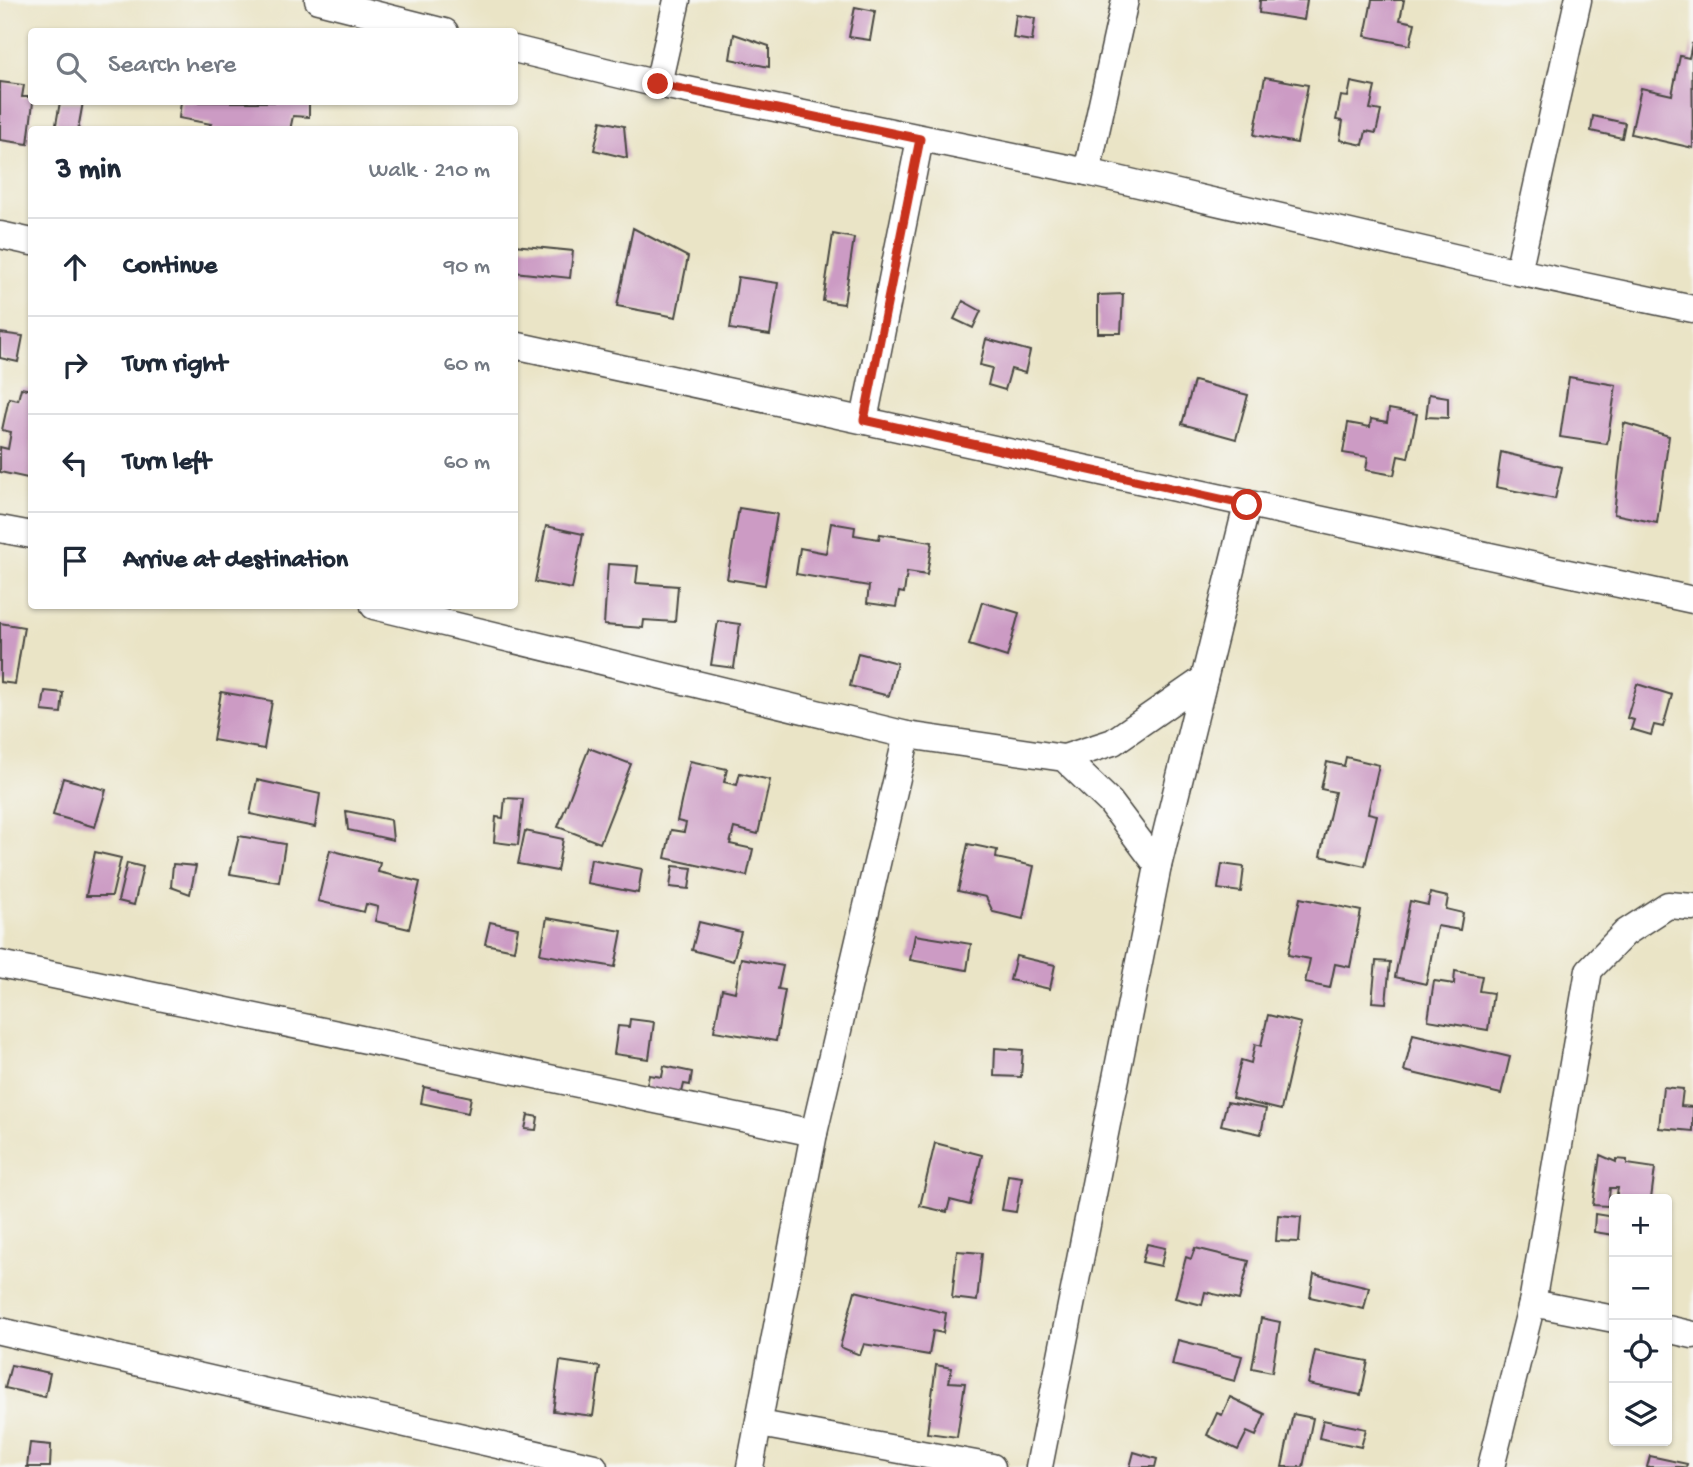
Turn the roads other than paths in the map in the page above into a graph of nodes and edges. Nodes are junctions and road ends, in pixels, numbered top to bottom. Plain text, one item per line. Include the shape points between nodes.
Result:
1 (318, 0) edge
2 (677, 0) edge
3 (1125, 0) edge
4 (1578, 0) edge
5 (429, 28) edge
6 (518, 50) edge
7 (658, 84) junction
8 (920, 139) junction
9 (1087, 172) junction
10 (0, 235) edge
11 (28, 241) edge
12 (1518, 271) junction
13 (1693, 309) edge
14 (518, 346) edge
15 (864, 420) junction
16 (1247, 505) junction
17 (0, 529) edge
18 (28, 534) edge
19 (1693, 600) edge
20 (386, 609) edge
21 (1204, 679) junction
22 (907, 735) junction
23 (1064, 758) junction
24 (1158, 866) junction
25 (1693, 907) edge
26 (0, 964) edge
27 (814, 1133) junction
28 (1532, 1303) junction
29 (1609, 1318) edge
30 (1672, 1330) edge
31 (0, 1331) edge
32 (1693, 1335) edge
33 (760, 1424) junction
34 (594, 1467) edge
35 (750, 1467) edge
36 (992, 1467) edge
37 (1040, 1467) edge
38 (1491, 1467) edge

1 - 5 street
2 - 7 street
3 - 9 street
4 - 12 street
6 - 7 street
7 - 8 street
8 - 9 street
8 - 15 street
9 - 12 street
10 - 11 street
12 - 13 street
14 - 15 street
15 - 16 street
16 - 19 street
16 - 21 street
17 - 18 street
20 - 22 street
21 - 23 street via 1114,742
21 - 24 street
22 - 23 street
22 - 27 street
23 - 24 street via 1110,802
24 - 37 street
25 - 28 street via 1668,905 1625,933 1589,970
26 - 27 street
27 - 33 street
28 - 29 street
28 - 38 street
30 - 32 street
31 - 34 street
33 - 35 street
33 - 36 street

